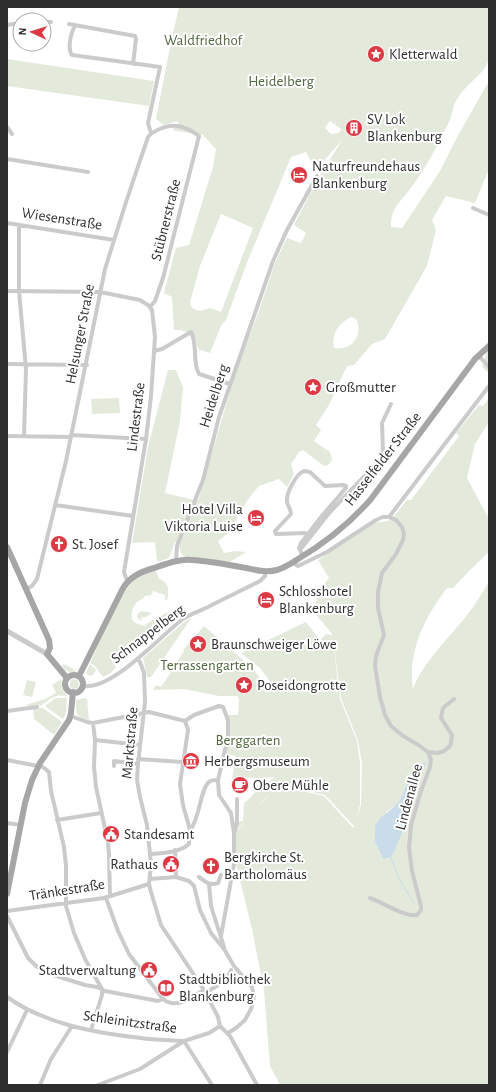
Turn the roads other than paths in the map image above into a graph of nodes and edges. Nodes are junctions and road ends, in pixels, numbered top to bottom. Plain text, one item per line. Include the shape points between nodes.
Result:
1 (69, 24) dead end
2 (75, 26) junction
3 (133, 64) junction
4 (7, 127) edge
5 (12, 134) dead end
6 (151, 134) junction
7 (7, 159) edge
8 (88, 172) dead end
9 (317, 176) dead end
10 (472, 208) dead end
11 (489, 215) edge
12 (7, 223) edge
13 (19, 225) junction
14 (114, 240) junction
15 (7, 290) edge
16 (19, 291) junction
17 (100, 292) junction
18 (150, 307) junction
19 (489, 346) edge
20 (154, 351) junction
21 (478, 355) junction
22 (7, 364) edge
23 (25, 364) junction
24 (86, 365) junction
25 (489, 367) edge
26 (230, 384) junction
27 (489, 386) edge
28 (391, 404) dead end
29 (7, 436) edge
30 (24, 436) junction
31 (71, 436) junction
32 (146, 439) junction
33 (55, 505) junction
34 (133, 516) junction
35 (389, 517) junction
36 (307, 535) junction
37 (7, 547) edge
38 (302, 553) junction
39 (176, 561) junction
40 (293, 562) junction
41 (266, 571) junction
42 (129, 580) junction
43 (26, 589) junction
44 (7, 631) edge
45 (47, 654) junction
46 (138, 659) junction
47 (79, 676) junction
48 (68, 678) junction
49 (83, 686) junction
50 (73, 692) junction
51 (454, 699) dead end
52 (37, 707) dead end
53 (7, 711) edge
54 (144, 713) junction
55 (71, 716) junction
56 (185, 721) junction
57 (93, 723) junction
58 (95, 740) junction
59 (140, 745) junction
60 (428, 752) junction
61 (7, 760) edge
62 (138, 761) junction
63 (182, 762) junction
64 (114, 766) dead end
65 (38, 767) junction
66 (218, 780) junction
67 (237, 799) dead end
68 (100, 813) junction
69 (57, 820) junction
70 (7, 823) edge
71 (21, 825) junction
72 (190, 830) junction
73 (234, 833) junction
74 (175, 850) junction
75 (150, 854) junction
76 (221, 875) dead end
77 (176, 877) junction
78 (198, 877) dead end
79 (150, 882) junction
80 (209, 884) junction
81 (7, 894) edge
82 (108, 897) junction
83 (370, 898) dead end
84 (66, 904) junction
85 (7, 911) edge
86 (7, 916) edge
87 (221, 936) junction
88 (224, 949) junction
89 (231, 970) dead end
90 (102, 989) junction
91 (204, 992) junction
92 (7, 997) edge
93 (163, 999) junction
94 (27, 1010) junction
95 (72, 1026) junction
96 (220, 1026) junction
97 (91, 1030) junction
98 (228, 1033) junction
99 (184, 1042) junction
100 (7, 1052) edge
101 (40, 1085) edge
102 (98, 1085) edge
103 (212, 1085) edge
104 (257, 1085) edge

1 - 2 street
2 - 3 street via 135,36
2 - 3 street via 70,50 72,54
3 - 6 street via 160,67 148,123
4 - 5 street
6 - 14 street, Helsunger Straße
6 - 18 street, Stübnerstraße via 169,126 179,126 190,129 199,136 163,278 155,301
7 - 8 street
9 - 26 street, Heidelberg via 273,261
10 - 11 street
12 - 13 street, Wiesenstraße
13 - 14 street, Wiesenstraße
13 - 16 street
14 - 17 street, Helsunger Straße
15 - 16 street
16 - 17 street
16 - 23 street
17 - 18 street via 140,300
17 - 24 street, Helsunger Straße
18 - 20 street, Lindestraße via 154,325
19 - 21 main road, Hasselfelder Straße
20 - 26 street via 191,332 199,374
20 - 32 street, Lindestraße
21 - 25 street
21 - 38 main road, Hasselfelder Straße via 371,499 341,529
22 - 23 street
23 - 24 street
23 - 30 street
24 - 31 street, Helsunger Straße
26 - 39 street, Heidelberg via 203,480 177,546
27 - 35 street
28 - 38 street via 381,426 382,456 330,512
29 - 30 street
30 - 31 street
31 - 32 street
31 - 33 street, Helsunger Straße
32 - 34 street, Lindestraße
33 - 34 street
33 - 43 street, Helsunger Straße via 37,579
34 - 42 street, Lindestraße via 124,572
35 - 40 street via 376,520 307,563 298,566
35 - 60 street via 402,527 404,540 382,573 378,586 378,608 384,635 376,656 375,675 385,714 391,726
36 - 36 street via 346,486 325,486 310,472 304,471 294,479 287,498 291,514 275,531 276,534
36 - 38 street via 300,546
37 - 43 main road
38 - 40 main road, Hasselfelder Straße
39 - 41 main road, Hasselfelder Straße via 198,560
39 - 42 main road, Hasselfelder Straße via 143,572
40 - 41 main road, Hasselfelder Straße via 279,570
41 - 46 street, Schnappelberg via 260,581 183,619
42 - 47 main road, Hasselfelder Straße via 118,596
43 - 45 main road via 49,640 50,648
44 - 45 street
45 - 48 main road
46 - 49 street, Schnappelberg via 100,684
46 - 54 street, Marktstraße via 144,673
47 - 48 main road via 73,675
47 - 49 main road
48 - 50 main road via 66,687
49 - 50 main road via 79,691
50 - 55 main road
51 - 60 street via 441,713 443,723 452,735 450,746 444,752
52 - 53 street
54 - 56 street
54 - 57 street
54 - 59 street, Marktstraße
55 - 57 street
55 - 65 main road
56 - 63 street via 188,730
56 - 66 street via 209,709 223,707 228,720 228,737
57 - 58 street
58 - 59 street
58 - 68 street via 94,769
59 - 62 street, Marktstraße
60 - 83 street, Lindenallee via 430,767 411,826 409,845 421,910 417,915 410,916
61 - 65 street
62 - 63 street
62 - 64 street via 114,761
62 - 75 street, Marktstraße via 138,784 148,825
63 - 72 street via 181,791
65 - 69 street via 45,768 50,775
65 - 71 main road via 27,797
66 - 72 street via 209,782 206,786
66 - 73 street via 220,795 231,813
67 - 73 street via 237,822
68 - 69 street
68 - 82 street via 110,855
69 - 84 street via 64,847
70 - 71 street
71 - 81 main road
72 - 74 street via 189,844
73 - 87 street via 234,864
74 - 75 street
74 - 77 street
75 - 79 street, Marktstraße
76 - 80 street via 218,883
77 - 79 street, Tränkestraße
77 - 88 street via 189,881 194,886 200,910 211,934
78 - 80 street
79 - 82 street, Tränkestraße
79 - 91 street, Marktstraße via 161,925
80 - 87 street via 211,906
82 - 84 street, Tränkestraße
82 - 93 street via 118,931 129,954
84 - 85 street, Tränkestraße
84 - 90 street via 85,959
86 - 90 street via 25,952 36,966 54,975
87 - 88 street
88 - 98 street via 234,966 252,987 254,996 245,1020
89 - 91 street via 222,982
90 - 93 street via 145,999
90 - 97 street
91 - 93 street via 180,1002 168,1003
91 - 96 street, Marktstraße via 218,1017
92 - 94 street, Schleinitzstraße
94 - 95 street, Schleinitzstraße
94 - 100 street
95 - 97 street, Schleinitzstraße
95 - 101 street via 51,1058
96 - 98 street
96 - 99 street
97 - 99 street, Schleinitzstraße
98 - 104 street
99 - 102 street via 140,1069
99 - 103 street

